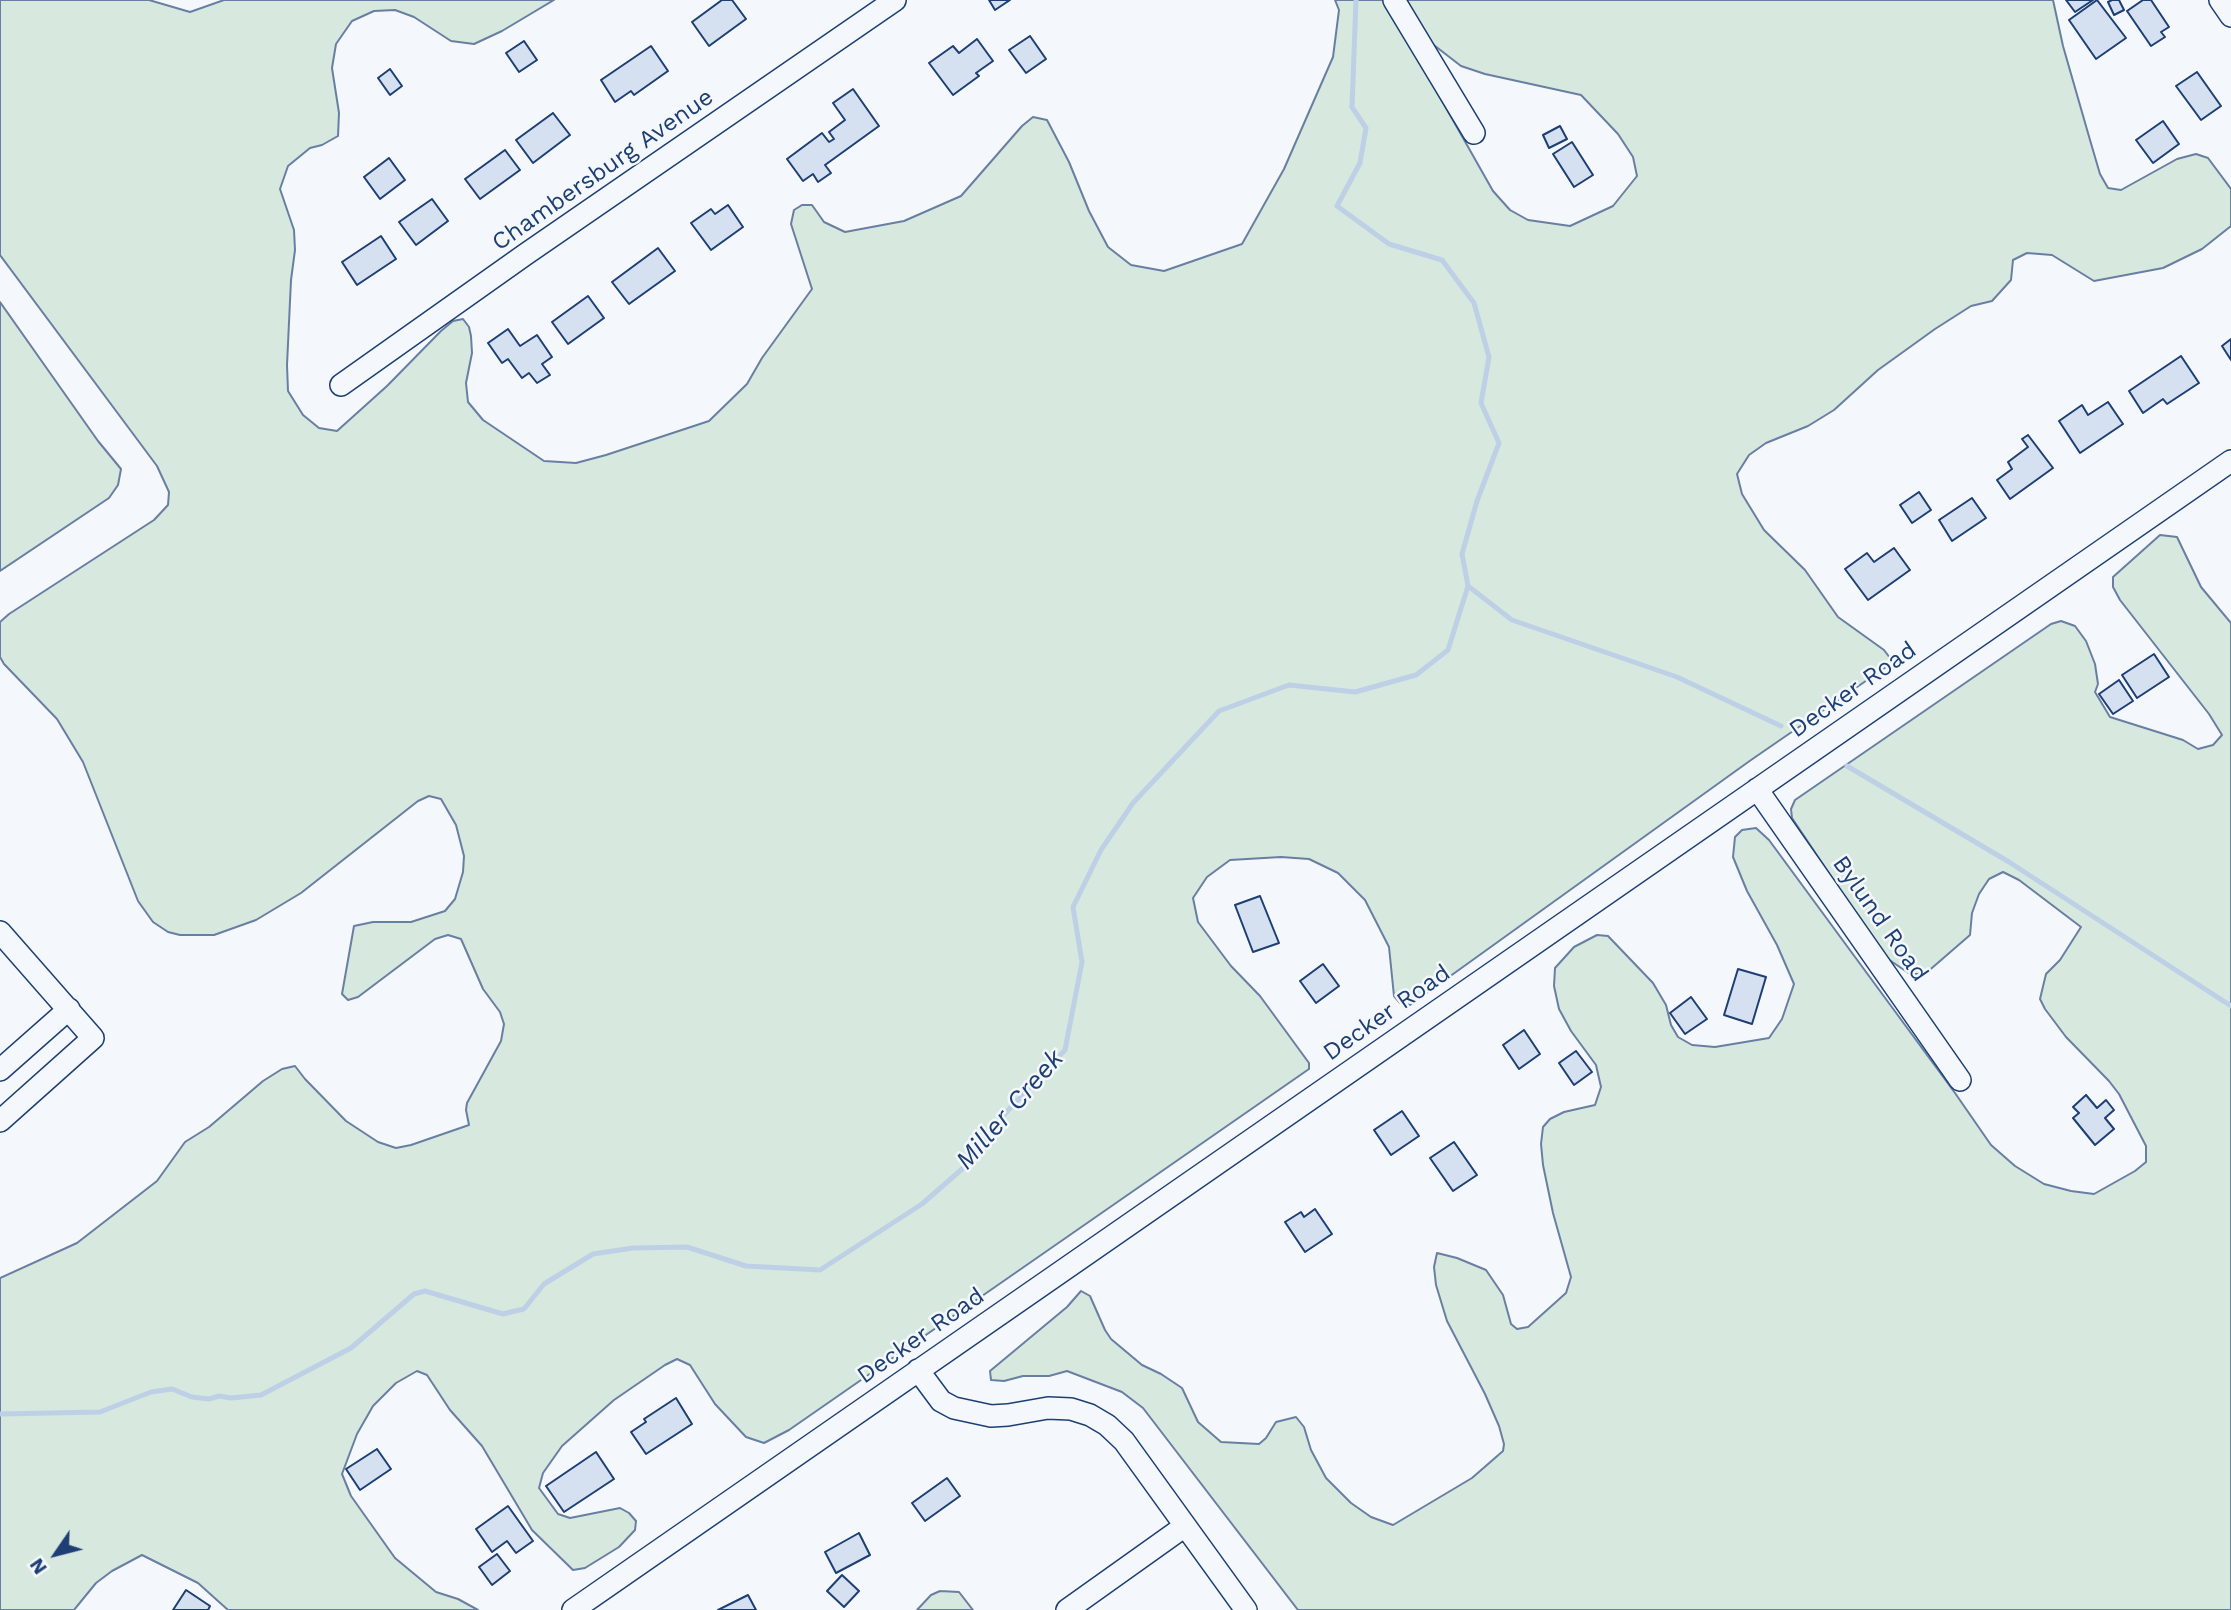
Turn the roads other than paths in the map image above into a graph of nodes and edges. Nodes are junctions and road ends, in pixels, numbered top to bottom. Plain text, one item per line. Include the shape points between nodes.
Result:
1 (895, 0) edge
2 (1394, 0) edge
3 (2220, 0) edge
4 (2231, 16) edge
5 (1474, 133) dead end
6 (341, 385) dead end
7 (2231, 460) edge
8 (1757, 789) junction
9 (0, 932) edge
10 (69, 1009) junction
11 (0, 1070) edge
12 (1960, 1080) dead end
13 (0, 1121) edge
14 (918, 1370) junction
15 (1185, 1526) junction
16 (573, 1610) edge
17 (1067, 1610) edge
18 (1246, 1610) edge

1 - 6 street, Chambersburg Avenue
2 - 5 street
3 - 4 street
7 - 8 street, Decker Road
8 - 12 street, Bylund Road
8 - 14 street, Decker Road
9 - 10 street
10 - 11 street
10 - 13 street via 93,1038
14 - 15 street via 941,1401 954,1408 991,1416 1071,1409 1107,1424
14 - 16 street, Decker Road
15 - 17 street
15 - 18 street

